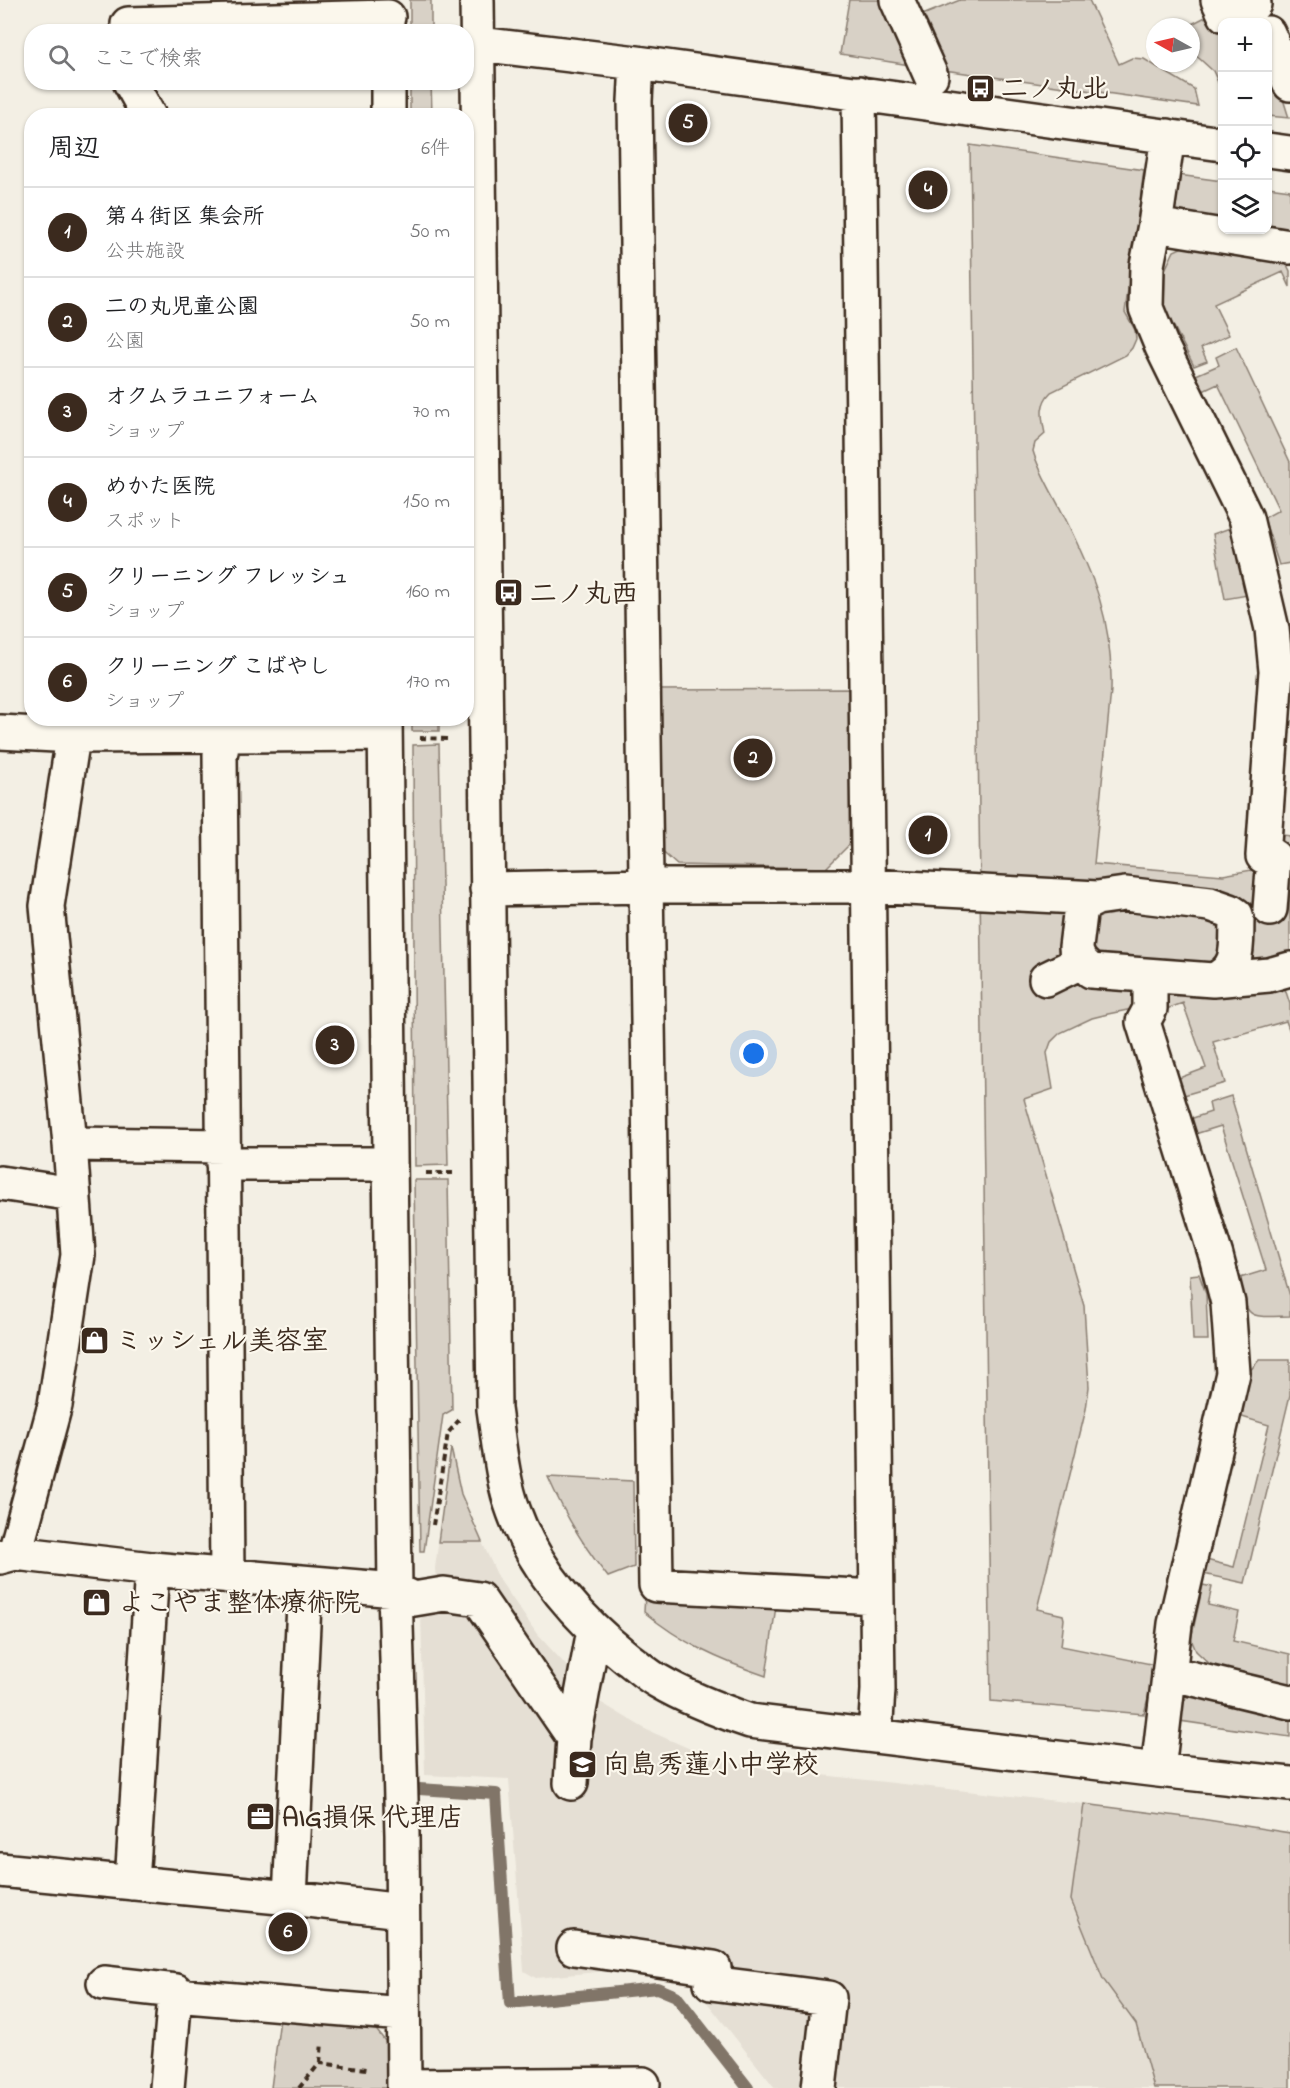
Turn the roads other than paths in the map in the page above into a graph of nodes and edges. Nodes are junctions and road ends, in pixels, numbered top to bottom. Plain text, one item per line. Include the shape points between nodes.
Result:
1 (477, 0) edge
2 (897, 0) edge
3 (1218, 0) edge
4 (1256, 9) edge
5 (388, 16) edge
6 (128, 19) edge
7 (1272, 42) edge
8 (479, 44) junction
9 (637, 63) junction
10 (932, 76) dead end
11 (1290, 84) edge
12 (134, 90) edge
13 (388, 90) edge
14 (859, 93) junction
15 (145, 108) edge
16 (388, 108) edge
17 (1168, 136) junction
18 (1218, 143) edge
19 (1272, 151) edge
20 (1290, 153) edge
21 (1155, 225) junction
22 (1290, 247) edge
23 (227, 726) edge
24 (75, 727) edge
25 (396, 730) edge
26 (0, 732) edge
27 (647, 886) junction
28 (869, 886) junction
29 (487, 889) junction
30 (1096, 898) junction
31 (1210, 904) junction
32 (1280, 911) edge
33 (1081, 962) junction
34 (1289, 972) edge
35 (1150, 976) junction
36 (1046, 979) dead end
37 (1213, 980) junction
38 (70, 1144) junction
39 (223, 1155) junction
40 (390, 1164) junction
41 (0, 1183) edge
42 (73, 1194) junction
43 (7, 1555) edge
44 (152, 1569) junction
45 (227, 1576) junction
46 (305, 1583) junction
47 (395, 1590) junction
48 (876, 1598) junction
49 (594, 1630) junction
50 (1169, 1673) junction
51 (1290, 1702) edge
52 (875, 1735) junction
53 (574, 1738) junction
54 (1158, 1770) junction
55 (571, 1783) dead end
56 (1290, 1784) edge
57 (0, 1870) edge
58 (132, 1883) junction
59 (290, 1898) junction
60 (402, 1911) junction
61 (574, 1948) dead end
62 (104, 1983) dead end
63 (175, 1995) junction
64 (403, 2014) junction
65 (404, 2083) edge
66 (643, 2084) dead end
67 (167, 2088) edge
68 (819, 2088) edge

1 - 8 street
2 - 10 street
3 - 4 street via 1225,15
5 - 6 street
7 - 11 street
8 - 9 street
8 - 29 street
9 - 14 street
9 - 27 street
12 - 15 street
13 - 16 street
14 - 17 street
14 - 28 street
17 - 18 street
17 - 21 street
19 - 20 street
21 - 22 street
21 - 32 street via 1147,265 1146,308 1246,518 1272,629 1276,671 1263,856 1274,857
23 - 24 street
23 - 25 street
23 - 39 street via 220,755
24 - 26 street
24 - 38 street via 47,906
25 - 40 street
27 - 28 street
27 - 29 street
27 - 48 street via 656,1585
28 - 30 street
28 - 48 street
29 - 49 street via 494,1409 501,1463 514,1511 532,1552
30 - 31 street via 1125,894
30 - 33 street via 1080,909 1076,952
31 - 32 street
31 - 37 street via 1230,911 1238,920 1233,964
33 - 35 street via 1091,971
33 - 36 street
34 - 37 street
35 - 37 street
35 - 50 street via 1150,1009 1143,1022 1216,1256 1228,1303 1233,1373 1175,1624
38 - 39 street
38 - 42 street
39 - 40 street
39 - 45 street
40 - 47 street via 381,1319
41 - 42 street
42 - 43 street via 78,1255 55,1405
43 - 44 street
44 - 45 street
44 - 58 street
45 - 46 street
46 - 47 street
46 - 59 street
47 - 53 street via 414,1599 444,1594 479,1599
47 - 60 street
48 - 52 street
49 - 52 street via 656,1680 701,1704 750,1721
49 - 53 street
50 - 51 street
50 - 54 street
52 - 54 street
53 - 55 street
54 - 56 street
57 - 58 street
58 - 59 street
59 - 60 street
60 - 64 street
61 - 68 street via 714,1968 711,1983 829,1998
62 - 63 street via 176,1991
63 - 64 street
63 - 67 street
64 - 65 street
65 - 66 street

